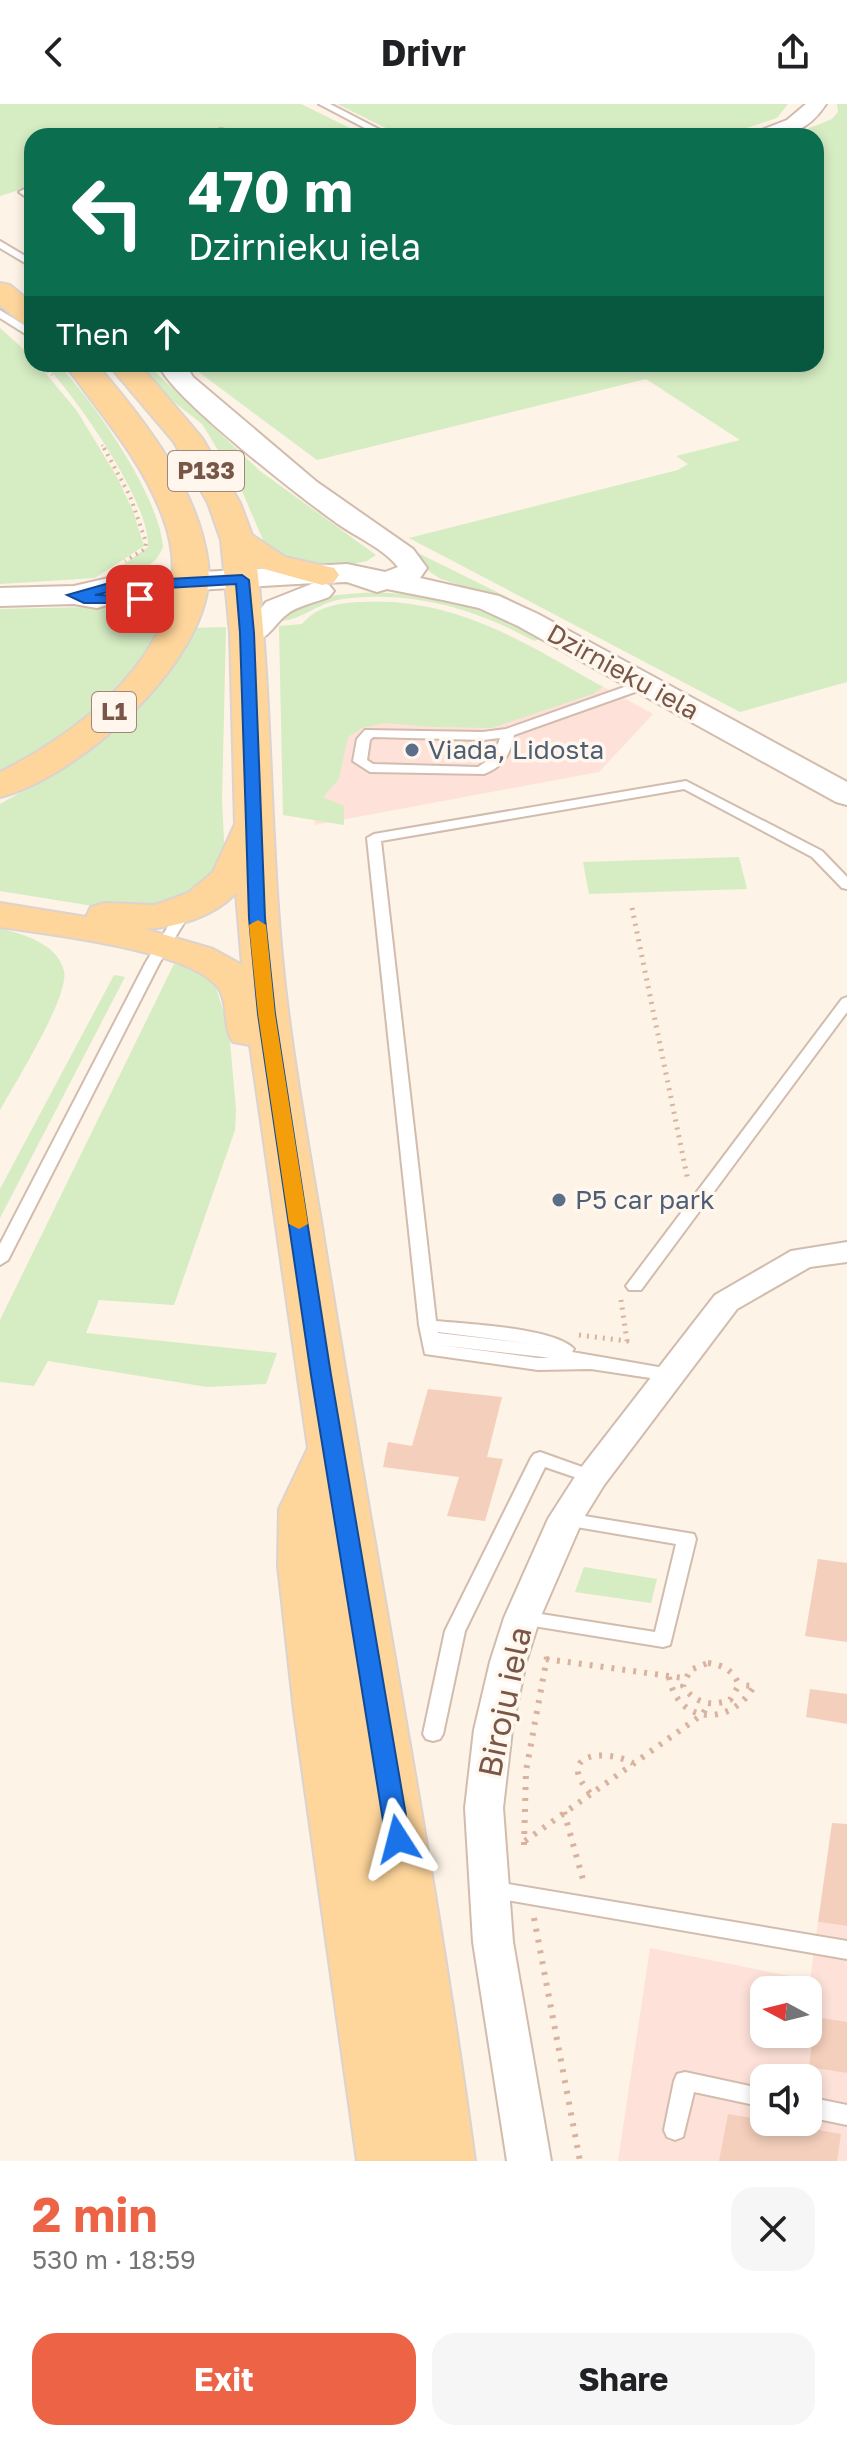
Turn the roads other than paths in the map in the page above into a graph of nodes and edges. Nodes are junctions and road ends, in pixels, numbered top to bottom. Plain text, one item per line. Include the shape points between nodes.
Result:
1 (323, 104) edge
2 (816, 104) edge
3 (371, 128) edge
4 (789, 128) edge
5 (0, 244) edge
6 (24, 259) edge
7 (0, 264) edge
8 (24, 280) edge
9 (0, 291) edge
10 (24, 310) edge
11 (0, 313) edge
12 (24, 330) edge
13 (130, 372) edge
14 (175, 372) edge
15 (69, 373) edge
16 (185, 537) junction
17 (237, 540) junction
18 (387, 582) junction
19 (320, 583) junction
20 (113, 586) junction
21 (243, 587) junction
22 (190, 589) junction
23 (74, 595) junction
24 (0, 597) edge
25 (247, 633) junction
26 (644, 684) junction
27 (508, 733) junction
28 (2, 786) edge
29 (847, 795) edge
30 (254, 823) junction
31 (847, 885) edge
32 (0, 897) edge
33 (185, 910) junction
34 (0, 915) edge
35 (132, 919) junction
36 (164, 946) junction
37 (847, 1002) edge
38 (293, 1185) junction
39 (847, 1252) edge
40 (0, 1260) edge
41 (635, 1286) dead end
42 (670, 1375) junction
43 (334, 1446) junction
44 (592, 1477) junction
45 (566, 1519) junction
46 (538, 1621) junction
47 (433, 1734) dead end
48 (488, 1888) junction
49 (847, 1950) edge
50 (750, 2095) edge
51 (822, 2110) edge
52 (847, 2115) edge
53 (675, 2130) dead end
54 (389, 2161) edge
55 (443, 2161) edge
56 (529, 2161) edge

1 - 3 lane
2 - 4 street
5 - 6 lane
7 - 8 main road
9 - 10 main road
11 - 12 lane
13 - 17 main road, P133 via 187,438 224,503
14 - 18 street via 278,466 405,554 413,568
15 - 16 main road, P133 via 152,459
16 - 20 street via 157,567
16 - 22 main road, P133
17 - 19 main road via 252,553
17 - 21 main road, P133
18 - 19 street, Dzirnieku iela
18 - 26 street, Dzirnieku iela via 489,602
19 - 21 street, Dzirnieku iela
19 - 25 street via 276,608 264,624
20 - 22 street
20 - 23 street
21 - 22 street, Dzirnieku iela
21 - 25 main road, P133
22 - 23 street via 97,599
22 - 28 main road, L1 via 177,625 155,661 116,710 43,766
23 - 24 street
25 - 30 main road, P133
26 - 27 lane
26 - 29 street, Dzirnieku iela
27 - 27 lane via 370,733 360,761 370,768 479,771 504,756
30 - 33 main road, P133 via 230,877
30 - 38 main road via 267,1014
31 - 42 lane via 817,854 686,785 374,838 429,1338 538,1364 591,1363
32 - 35 main road
33 - 35 main road, P133
33 - 36 lane, P133
34 - 36 main road
35 - 36 lane
36 - 38 main road via 211,961 238,984 263,1145
36 - 40 lane, P133
37 - 41 lane
38 - 43 main road
39 - 42 street, Biroju iela via 802,1258 726,1302
42 - 44 street, Biroju iela
43 - 54 main road via 305,1509 304,1566
43 - 55 main road via 422,1990
44 - 45 street, Biroju iela
44 - 47 lane via 540,1458 455,1631
45 - 46 street, Biroju iela
45 - 46 lane via 687,1539 663,1640
46 - 48 street, Biroju iela via 508,1662 493,1730 484,1808
48 - 49 lane
48 - 56 street, Biroju iela
50 - 53 lane via 685,2081
51 - 52 lane

